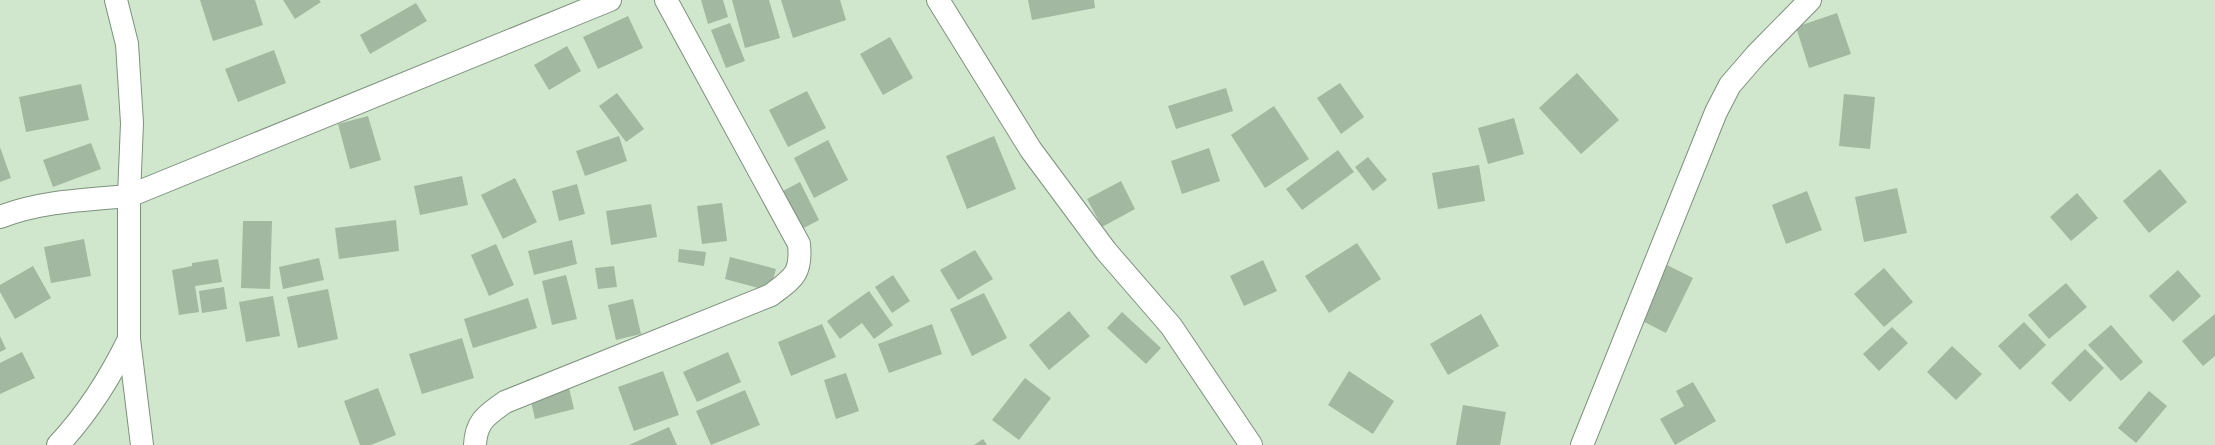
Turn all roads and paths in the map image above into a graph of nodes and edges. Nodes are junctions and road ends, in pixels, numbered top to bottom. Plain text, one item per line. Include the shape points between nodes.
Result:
1 (116, 0) edge
2 (610, 0) edge
3 (666, 0) edge
4 (938, 0) edge
5 (1810, 0) edge
6 (129, 196) junction
7 (0, 217) edge
8 (130, 339) junction
9 (58, 445) edge
10 (142, 445) edge
11 (475, 445) edge
12 (1251, 445) edge
13 (1582, 445) edge

1 - 6 street via 127,44 132,123
2 - 6 street
3 - 11 street via 799,244 801,260 798,269 794,278 771,295 505,402 488,414 476,430
4 - 12 street via 1031,150 1106,251 1171,326
5 - 13 street via 1730,85 1716,112
6 - 7 street via 22,208
6 - 8 street
8 - 9 street via 110,377 81,421
8 - 10 street

